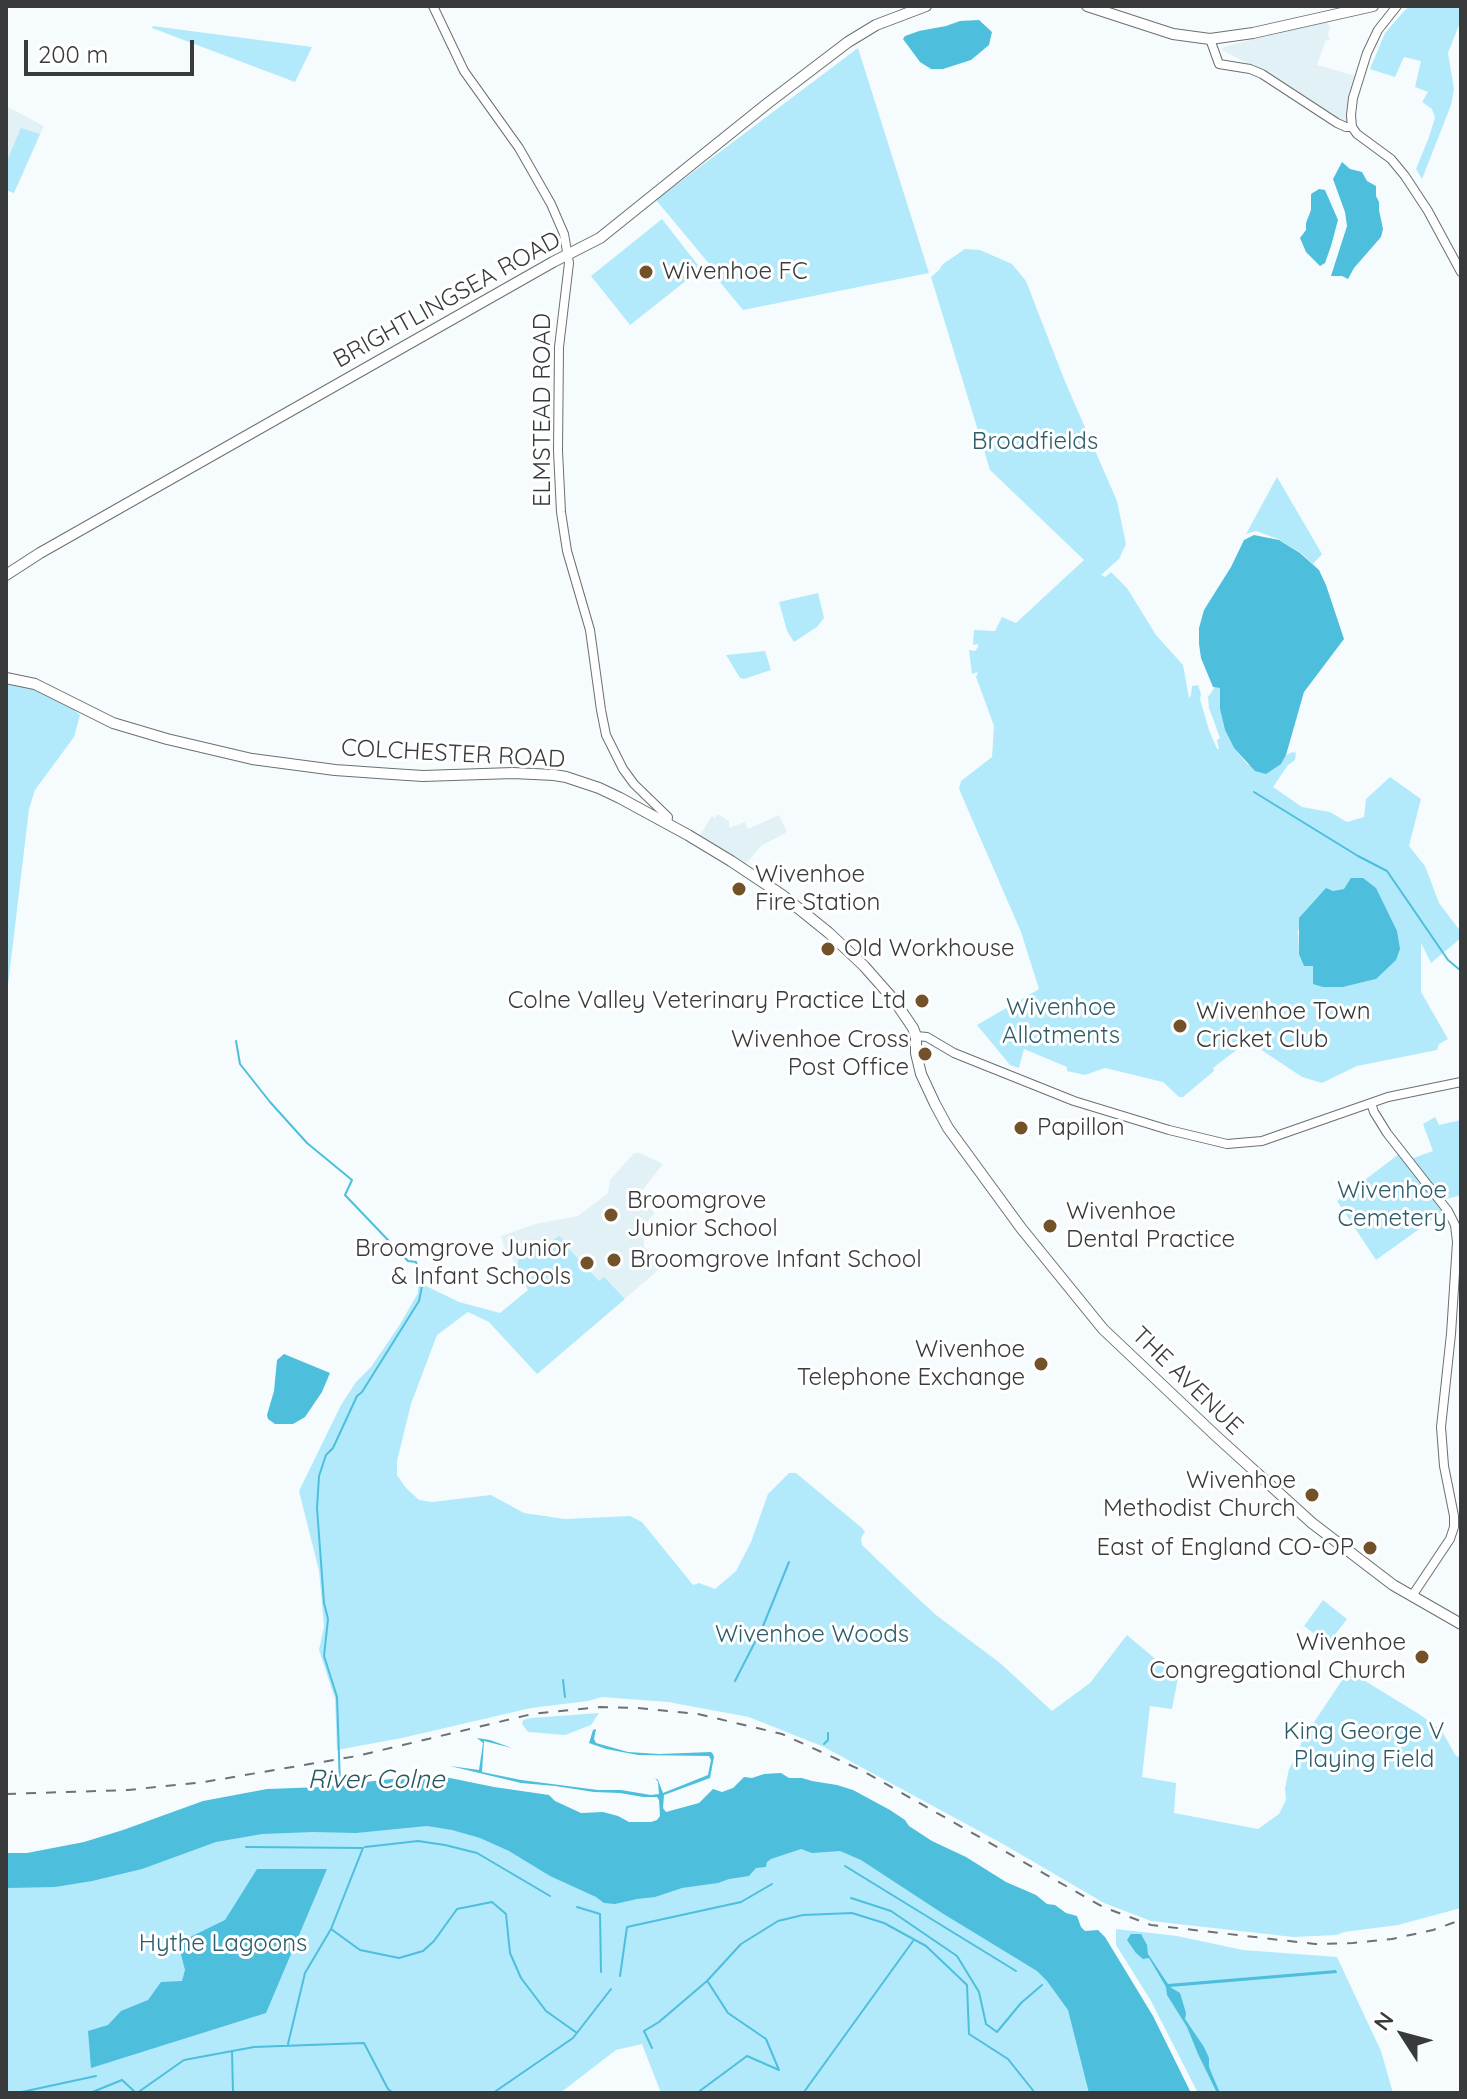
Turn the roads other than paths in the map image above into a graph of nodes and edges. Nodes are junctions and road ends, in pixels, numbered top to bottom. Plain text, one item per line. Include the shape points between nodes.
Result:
1 (433, 6) edge
2 (926, 6) edge
3 (1087, 6) edge
4 (1373, 6) edge
5 (1397, 6) edge
6 (1210, 39) junction
7 (1352, 127) junction
8 (568, 255) junction
9 (1461, 272) edge
10 (6, 575) edge
11 (6, 678) edge
12 (667, 824) junction
13 (916, 1036) junction
14 (1461, 1082) edge
15 (1371, 1103) junction
16 (1412, 1596) junction
17 (1461, 1624) edge

1 - 8 street, ELMSTEAD ROAD via 464,71 535,175 564,234
2 - 8 main road, BRIGHTLINGSEA ROAD via 858,35 609,231
3 - 6 main road via 1173,34
4 - 6 main road
5 - 7 street via 1367,53 1353,98
6 - 7 street via 1219,64 1257,71 1337,123
7 - 9 street via 1405,176
8 - 10 main road, BRIGHTLINGSEA ROAD
8 - 12 street, ELMSTEAD ROAD via 559,347 559,475 567,551 590,630 606,735 623,769 668,817
11 - 12 main road, COLCHESTER ROAD via 35,684 113,723 240,756 423,776 554,775 599,788
12 - 13 main road, COLCHESTER ROAD via 731,861 818,924 894,1000
13 - 15 street via 1074,1101 1216,1142 1262,1141
13 - 16 main road, THE AVENUE via 917,1060 940,1115 1103,1329 1298,1511
14 - 15 street
15 - 16 street via 1387,1133 1448,1211 1457,1232 1441,1427 1454,1527
16 - 17 main road, THE AVENUE

